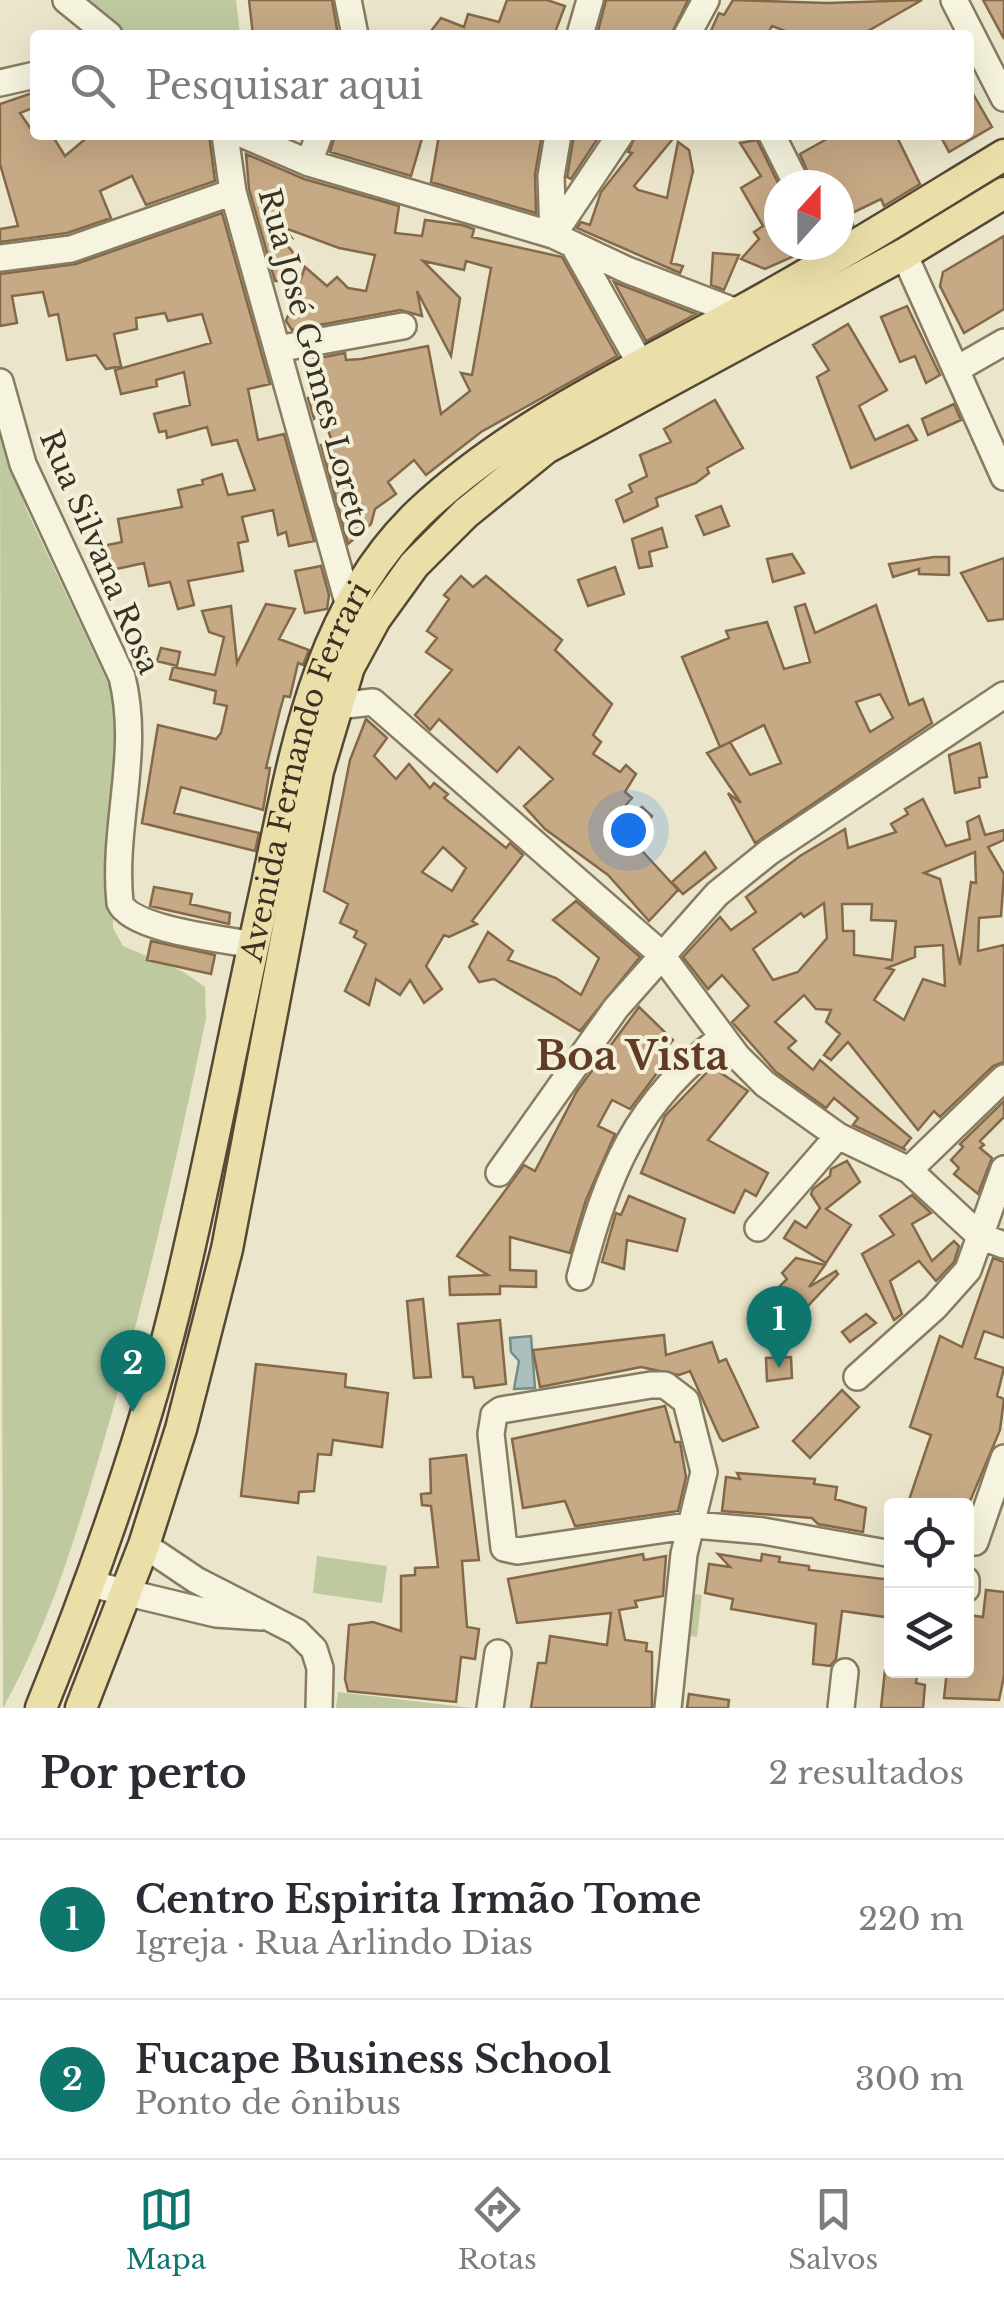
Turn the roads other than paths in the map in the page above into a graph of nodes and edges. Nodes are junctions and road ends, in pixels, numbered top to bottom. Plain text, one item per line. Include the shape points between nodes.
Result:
1 (68, 0) edge
2 (348, 0) edge
3 (590, 0) edge
4 (706, 0) edge
5 (954, 0) edge
6 (103, 30) edge
7 (354, 30) edge
8 (581, 30) edge
9 (690, 30) edge
10 (969, 30) edge
11 (974, 39) edge
12 (30, 76) edge
13 (0, 83) edge
14 (1004, 98) edge
15 (226, 140) edge
16 (256, 140) edge
17 (318, 140) edge
18 (557, 140) edge
19 (617, 140) edge
20 (774, 140) edge
21 (1004, 155) edge
22 (309, 163) junction
23 (790, 170) edge
24 (233, 192) junction
25 (1004, 193) edge
26 (854, 239) edge
27 (564, 241) junction
28 (904, 254) junction
29 (0, 258) edge
30 (819, 260) edge
31 (627, 270) junction
32 (598, 292) junction
33 (738, 312) junction
34 (402, 326) dead end
35 (1004, 342) edge
36 (277, 349) junction
37 (956, 370) junction
38 (648, 377) junction
39 (0, 382) edge
40 (1004, 476) edge
41 (349, 606) junction
42 (1004, 694) edge
43 (337, 706) junction
44 (254, 945) junction
45 (660, 953) junction
46 (722, 1037) junction
47 (1004, 1078) edge
48 (838, 1136) junction
49 (1004, 1169) edge
50 (909, 1170) junction
51 (499, 1173) dead end
52 (758, 1228) dead end
53 (992, 1240) edge
54 (580, 1277) dead end
55 (857, 1377) dead end
56 (1004, 1458) edge
57 (694, 1525) junction
58 (975, 1542) dead end
59 (144, 1545) junction
60 (884, 1553) edge
61 (91, 1584) junction
62 (126, 1594) junction
63 (271, 1617) junction
64 (77, 1618) junction
65 (498, 1653) dead end
66 (846, 1672) dead end
67 (25, 1708) edge
68 (41, 1708) edge
69 (81, 1708) edge
70 (319, 1708) edge
71 (490, 1708) edge
72 (668, 1708) edge
73 (841, 1708) edge

1 - 6 street
2 - 7 street
3 - 8 street
4 - 9 street
5 - 10 street
11 - 14 street
12 - 13 street
15 - 24 street, Rua José Gomes Loreto
16 - 22 street
17 - 22 street
18 - 27 street via 551,176
19 - 27 street
20 - 23 street
21 - 26 main road, Avenida Fernando Ferrari
22 - 27 street
24 - 29 street via 71,250
24 - 36 street, Rua José Gomes Loreto
25 - 28 main road, Avenida Fernando Ferrari
27 - 31 street
27 - 32 street
28 - 37 street
28 - 38 main road, Avenida Fernando Ferrari
30 - 33 main road, Avenida Fernando Ferrari
31 - 32 street
31 - 33 street
32 - 38 street
33 - 38 main road, Avenida Fernando Ferrari
34 - 36 street
35 - 37 street
36 - 41 street, Rua José Gomes Loreto
37 - 40 street
38 - 41 main road, Avenida Fernando Ferrari via 524,431 464,475 417,515
38 - 43 main road, Avenida Fernando Ferrari via 546,448 414,565 375,619
39 - 44 street, Rua Silvana Rosa via 22,464 122,676 129,704 120,903 150,924
41 - 44 main road, Avenida Fernando Ferrari via 308,707
42 - 45 street via 758,860
43 - 45 street via 373,702
43 - 59 main road, Avenida Fernando Ferrari via 318,771 210,1323
44 - 61 main road, Avenida Fernando Ferrari via 174,1311
45 - 46 street
45 - 51 street
46 - 48 street via 764,1084
46 - 54 street via 686,1064 636,1127 604,1193
47 - 50 street
48 - 50 street
48 - 52 street
49 - 53 street
50 - 53 street
53 - 55 street via 956,1286
56 - 58 street
57 - 57 street via 504,1548 494,1414 651,1385 680,1392 704,1472
57 - 60 street
57 - 72 street via 684,1554
59 - 62 main road, Avenida Fernando Ferrari
59 - 63 street
61 - 62 street
61 - 64 main road, Avenida Fernando Ferrari
62 - 63 street via 216,1614
62 - 69 main road, Avenida Fernando Ferrari
63 - 70 street via 314,1648
64 - 67 street via 54,1646
64 - 68 main road, Avenida Fernando Ferrari
65 - 71 street
66 - 73 street

